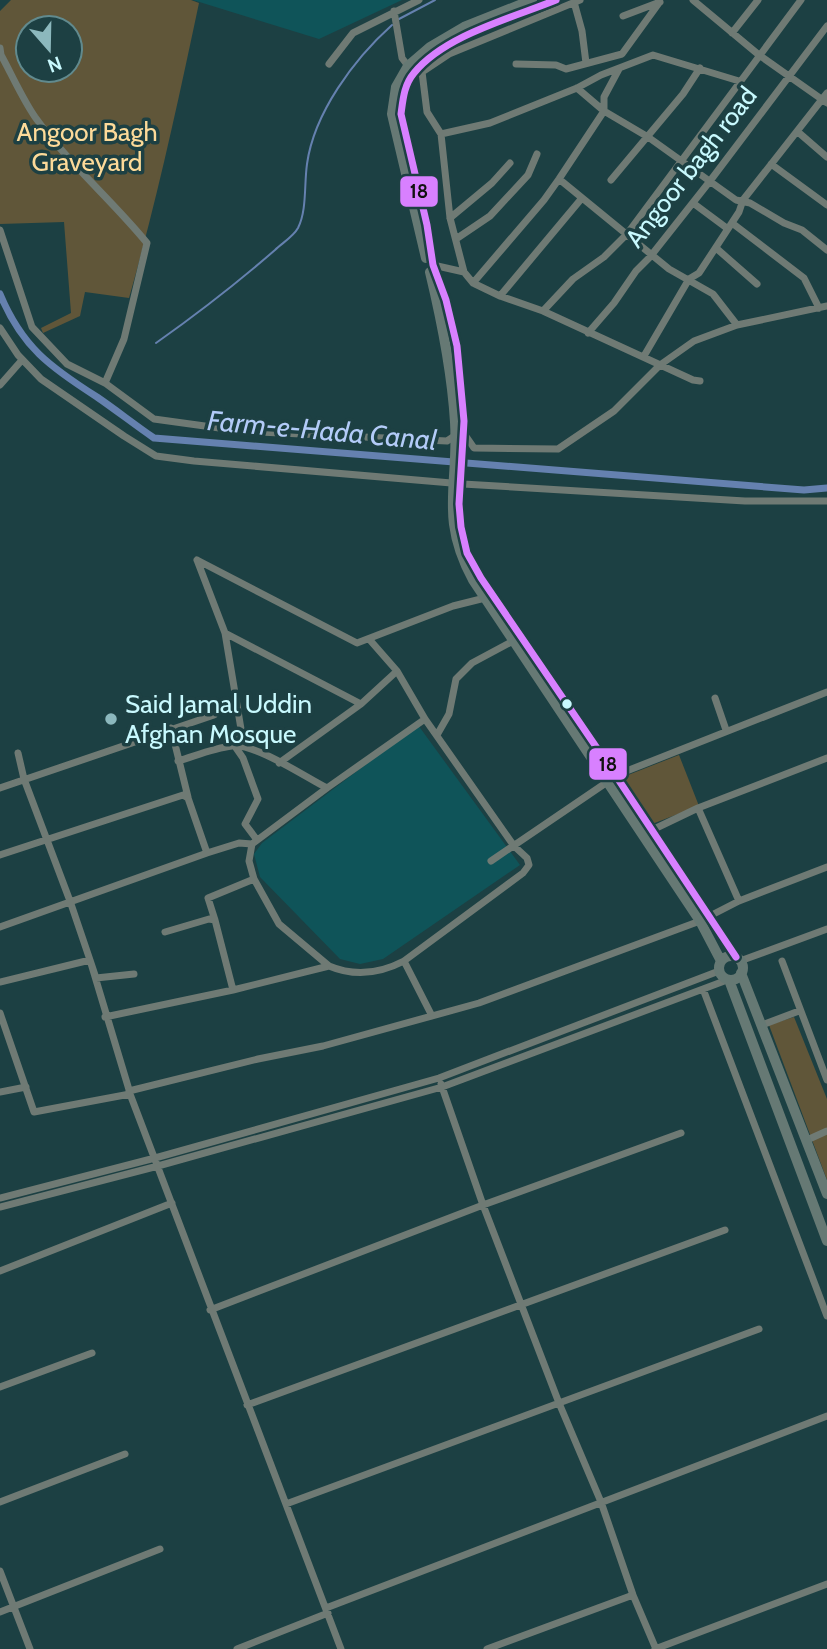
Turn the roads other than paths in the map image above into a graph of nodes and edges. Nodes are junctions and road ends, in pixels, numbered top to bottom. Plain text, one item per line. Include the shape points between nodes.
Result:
1 (419, 0) edge
2 (532, 0) edge
3 (556, 0) edge
4 (693, 0) edge
5 (758, 0) edge
6 (801, 0) edge
7 (577, 1) edge
8 (661, 1) edge
9 (394, 11) junction
10 (623, 16) dead end
11 (827, 26) edge
12 (732, 33) junction
13 (0, 48) edge
14 (760, 55) junction
15 (586, 63) junction
16 (329, 64) dead end
17 (516, 64) dead end
18 (408, 66) junction
19 (700, 68) junction
20 (619, 69) junction
21 (788, 76) junction
22 (739, 81) junction
23 (577, 88) junction
24 (826, 98) edge
25 (604, 111) junction
26 (798, 132) junction
27 (441, 134) junction
28 (648, 137) junction
29 (537, 154) dead end
30 (827, 157) edge
31 (681, 160) junction
32 (510, 163) dead end
33 (771, 163) junction
34 (559, 179) junction
35 (611, 180) dead end
36 (710, 181) junction
37 (582, 198) junction
38 (743, 201) junction
39 (692, 203) junction
40 (827, 205) edge
41 (450, 218) junction
42 (730, 226) junction
43 (0, 230) edge
44 (626, 234) junction
45 (456, 239) junction
46 (716, 248) junction
47 (827, 250) edge
48 (652, 253) junction
49 (433, 265) junction
50 (464, 272) junction
51 (689, 279) junction
52 (474, 283) junction
53 (757, 284) dead end
54 (500, 296) junction
55 (823, 307) edge
56 (543, 311) junction
57 (737, 325) junction
58 (0, 328) edge
59 (587, 333) junction
60 (644, 356) junction
61 (22, 360) junction
62 (660, 365) junction
63 (700, 381) dead end
64 (105, 383) junction
65 (0, 385) edge
66 (460, 421) junction
67 (460, 439) junction
68 (457, 479) junction
69 (827, 501) edge
70 (485, 598) junction
71 (225, 633) junction
72 (369, 639) junction
73 (513, 641) junction
74 (397, 671) junction
75 (827, 692) edge
76 (715, 698) dead end
77 (362, 704) junction
78 (214, 715) dead end
79 (425, 719) junction
80 (171, 729) junction
81 (726, 730) junction
82 (437, 735) junction
83 (234, 745) junction
84 (18, 753) dead end
85 (827, 758) edge
86 (178, 761) junction
87 (279, 763) junction
88 (24, 779) junction
89 (612, 779) junction
90 (0, 788) edge
91 (327, 788) junction
92 (188, 798) junction
93 (698, 808) junction
94 (647, 832) junction
95 (46, 838) junction
96 (255, 842) junction
97 (514, 846) junction
98 (207, 853) junction
99 (0, 855) edge
100 (491, 861) dead end
101 (827, 867) edge
102 (254, 879) junction
103 (70, 901) junction
104 (738, 901) junction
105 (704, 918) junction
106 (215, 920) junction
107 (0, 927) edge
108 (827, 929) edge
109 (165, 932) dead end
110 (738, 959) junction
111 (90, 960) junction
112 (404, 961) junction
113 (782, 961) dead end
114 (329, 966) junction
115 (720, 966) junction
116 (741, 973) junction
117 (134, 974) dead end
118 (728, 980) junction
119 (0, 982) edge
120 (703, 989) junction
121 (233, 990) junction
122 (799, 1011) junction
123 (0, 1013) edge
124 (432, 1016) junction
125 (105, 1017) junction
126 (762, 1025) junction
127 (439, 1078) junction
128 (827, 1080) edge
129 (26, 1087) junction
130 (442, 1087) junction
131 (0, 1092) edge
132 (129, 1093) junction
133 (827, 1131) edge
134 (681, 1133) dead end
135 (807, 1140) junction
136 (155, 1158) junction
137 (158, 1166) junction
138 (827, 1194) edge
139 (0, 1198) edge
140 (172, 1203) junction
141 (483, 1205) junction
142 (0, 1207) edge
143 (725, 1230) dead end
144 (827, 1241) edge
145 (0, 1271) edge
146 (521, 1304) junction
147 (210, 1310) junction
148 (827, 1316) edge
149 (759, 1329) dead end
150 (92, 1353) dead end
151 (0, 1387) edge
152 (559, 1403) junction
153 (247, 1405) junction
154 (827, 1416) edge
155 (125, 1454) dead end
156 (0, 1502) edge
157 (601, 1502) junction
158 (286, 1504) junction
159 (160, 1549) dead end
160 (0, 1571) edge
161 (827, 1584) edge
162 (633, 1595) junction
163 (13, 1607) junction
164 (327, 1610) junction
165 (0, 1612) edge
166 (30, 1649) edge
167 (237, 1649) edge
168 (341, 1649) edge
169 (487, 1649) edge
170 (656, 1649) edge

1 - 9 street
2 - 18 main road via 464,27
3 - 49 main road via 457,41 415,72 405,89 401,114
4 - 12 street
5 - 12 street
6 - 14 street
7 - 15 street
7 - 27 street via 449,54 422,72 427,112
8 - 10 street
8 - 15 street via 622,54
9 - 16 street via 354,33
9 - 18 street via 402,58
11 - 21 street, Angoor bagh road
12 - 14 street
13 - 64 street via 34,116 147,243 124,339
14 - 21 street
14 - 22 street
15 - 17 street via 566,69
18 - 66 main road via 396,86 392,114 448,348
19 - 20 street via 653,55
19 - 22 street
19 - 28 street
20 - 23 street
20 - 25 street via 604,97
21 - 24 street
21 - 36 street, Angoor bagh road
22 - 31 street
23 - 25 street
23 - 27 street via 490,123
24 - 26 street
25 - 28 street
25 - 34 street
26 - 30 street
26 - 33 street
27 - 41 street
28 - 31 street
28 - 35 street
29 - 45 street via 528,175 490,216
31 - 36 street
31 - 44 street
32 - 41 street
33 - 38 street
33 - 40 street
34 - 37 street
34 - 52 street
36 - 38 street
36 - 39 street, Angoor bagh road
37 - 44 street
37 - 54 street
38 - 42 street
38 - 47 street via 802,230
39 - 42 street
39 - 48 street, Angoor bagh road
41 - 45 street
42 - 46 street
42 - 55 street via 804,278
43 - 64 street via 32,327 67,365
44 - 48 street
44 - 56 street
45 - 50 street
46 - 51 street via 699,273
46 - 53 street
48 - 51 street
48 - 59 street, Angoor bagh road
49 - 50 street
49 - 66 main road via 457,346
50 - 52 street
51 - 57 street via 713,295
51 - 60 street
52 - 54 street
54 - 56 street
55 - 57 street
56 - 59 street
57 - 62 street via 694,341
58 - 61 street
59 - 60 street
60 - 62 street
61 - 65 street
61 - 68 street via 41,379 156,456 317,472
62 - 63 street
62 - 67 street via 614,411 558,449 474,448
64 - 67 street via 154,419 241,431
66 - 67 main road
67 - 68 main road
68 - 69 street via 745,501
68 - 70 main road via 451,504 456,543
68 - 89 main road via 467,553
70 - 72 street
70 - 73 main road
71 - 72 street via 197,560 357,643
71 - 77 street
71 - 83 street via 243,735
72 - 74 street
73 - 82 street via 472,663 456,679 449,714
73 - 89 main road
74 - 77 street
74 - 79 street
75 - 81 street
76 - 81 street
77 - 87 street
78 - 80 street
79 - 82 street
79 - 91 street
80 - 86 street
80 - 88 street
81 - 89 street
82 - 97 street
83 - 86 street
83 - 87 street
83 - 96 street via 258,799 244,824
84 - 88 street
85 - 93 street
86 - 92 street
87 - 91 street
88 - 90 street
88 - 95 street
89 - 94 main road
89 - 97 street
91 - 96 street
92 - 95 street via 183,795
92 - 98 street
93 - 94 street
93 - 104 street
94 - 105 main road
95 - 99 street
95 - 103 street
96 - 98 street
96 - 102 street via 249,861
97 - 100 street
97 - 112 street via 527,858 526,870
98 - 103 street
101 - 104 street
102 - 106 street via 208,898
102 - 114 street via 279,924
103 - 107 street
103 - 111 street
104 - 105 street
105 - 110 main road
105 - 115 main road
105 - 124 street via 479,1003
106 - 109 street
106 - 121 street
108 - 110 street
110 - 115 main road via 725,958
110 - 116 main road
111 - 117 street via 96,978
111 - 119 street
111 - 125 street
112 - 114 street via 369,973
112 - 124 street
113 - 122 street
114 - 121 street
115 - 118 main road
115 - 127 street
116 - 118 main road
116 - 126 main road
118 - 120 street
118 - 144 main road
120 - 130 street
120 - 148 street
121 - 125 street
122 - 126 street
122 - 128 street
123 - 129 street
124 - 132 street
125 - 132 street
126 - 135 main road
127 - 130 street
127 - 136 street
129 - 131 street
129 - 132 street via 37,1113
130 - 137 street
130 - 141 street
132 - 136 street
133 - 135 street
134 - 141 street
135 - 138 main road
136 - 137 street
136 - 139 street
137 - 140 street
137 - 142 street
140 - 145 street
140 - 147 street
141 - 146 street
141 - 147 street
143 - 146 street
146 - 152 street
146 - 153 street
147 - 153 street
149 - 152 street
150 - 151 street
152 - 157 street
152 - 158 street
153 - 158 street
154 - 157 street
155 - 156 street
157 - 162 street
157 - 164 street
158 - 164 street
159 - 163 street
160 - 163 street
161 - 170 street
162 - 169 street
162 - 170 street
163 - 165 street
163 - 166 street
164 - 167 street
164 - 168 street

